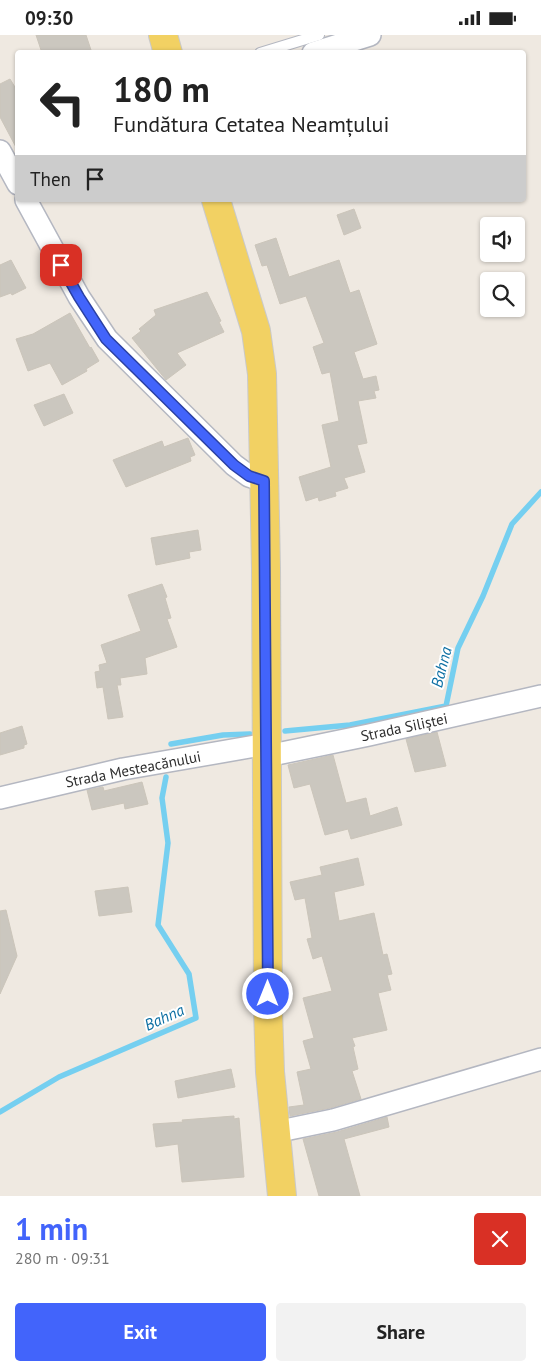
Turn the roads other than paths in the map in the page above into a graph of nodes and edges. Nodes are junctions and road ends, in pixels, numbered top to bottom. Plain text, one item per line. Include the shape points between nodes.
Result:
1 (163, 35) edge
2 (319, 35) edge
3 (370, 35) edge
4 (167, 50) edge
5 (270, 50) edge
6 (322, 50) edge
7 (0, 151) edge
8 (15, 178) edge
9 (27, 202) edge
10 (217, 202) edge
11 (264, 481) junction
12 (541, 697) edge
13 (267, 750) junction
14 (0, 798) edge
15 (541, 1059) edge
16 (275, 1132) junction
17 (282, 1196) edge

1 - 4 main road
2 - 5 lane
3 - 6 street
7 - 8 street
9 - 11 street via 106,339 234,465 249,476
10 - 11 main road via 250,307 259,347
11 - 13 main road
12 - 13 street, Strada Siliștei via 369,735
13 - 14 street, Strada Mesteacănului via 123,769
13 - 16 main road via 268,1009
15 - 16 street via 333,1120
16 - 17 main road

